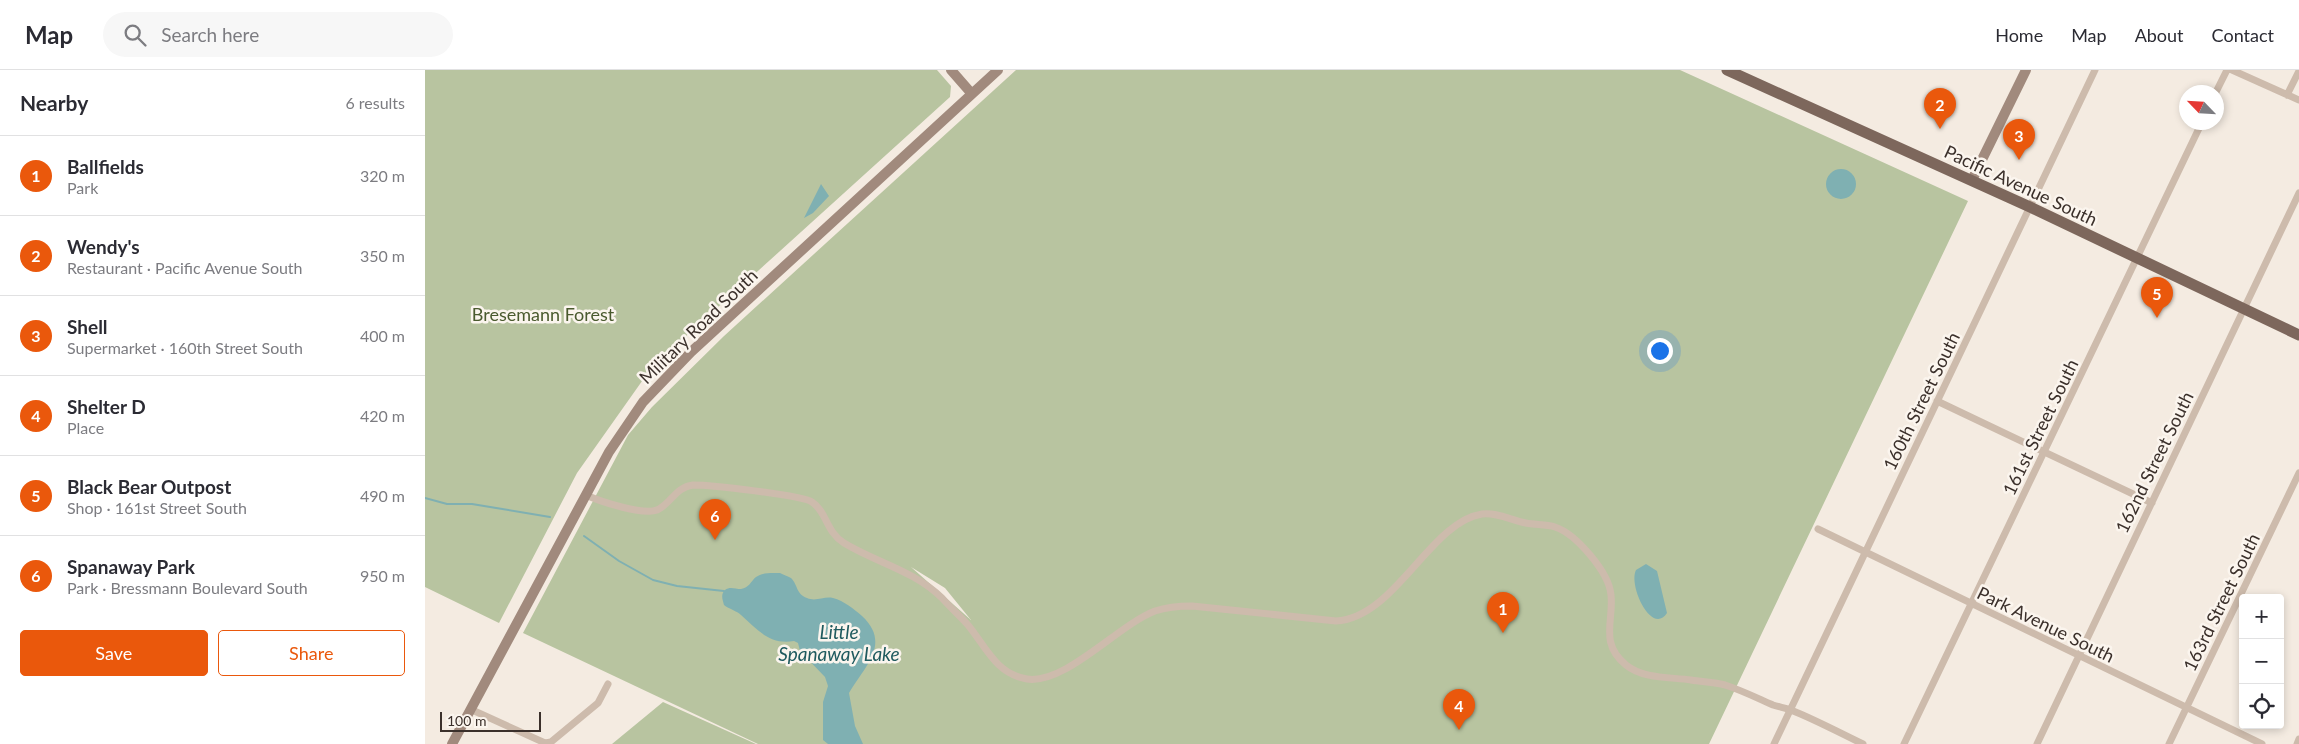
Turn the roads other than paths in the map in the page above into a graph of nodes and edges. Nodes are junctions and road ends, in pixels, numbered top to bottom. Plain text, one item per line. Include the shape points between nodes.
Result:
1 (951, 70) edge
2 (998, 70) edge
3 (1727, 70) edge
4 (2025, 70) edge
5 (2095, 70) edge
6 (2227, 70) edge
7 (2232, 70) edge
8 (2299, 71) edge
9 (2220, 85) edge
10 (972, 94) junction
11 (2287, 95) junction
12 (2299, 100) edge
13 (2198, 130) edge
14 (1972, 180) junction
15 (2299, 193) edge
16 (2030, 207) junction
17 (2137, 258) junction
18 (2245, 309) junction
19 (2299, 335) edge
20 (1937, 401) junction
21 (2045, 451) junction
22 (2299, 473) edge
23 (586, 495) junction
24 (2152, 503) junction
25 (1818, 529) dead end
26 (1866, 551) junction
27 (1972, 605) junction
28 (2079, 657) junction
29 (608, 684) dead end
30 (2186, 708) junction
31 (470, 709) junction
32 (1791, 710) junction
33 (2299, 739) edge
34 (452, 744) edge
35 (1774, 744) edge
36 (1863, 744) edge
37 (1904, 744) edge
38 (2037, 744) edge
39 (2169, 744) edge
40 (2261, 744) edge
41 (2297, 744) edge

1 - 10 main road
2 - 10 main road, Military Road South
3 - 14 main road, Pacific Avenue South
4 - 14 main road
5 - 16 street, 160th Street South
6 - 9 street
7 - 11 street
8 - 11 street
10 - 23 main road, Military Road South via 663,380 617,439
11 - 12 street
13 - 17 street, 161st Street South
14 - 16 main road, Pacific Avenue South
15 - 18 street, 162nd Street South
16 - 17 main road, Pacific Avenue South
16 - 20 street, 160th Street South
17 - 18 main road, Pacific Avenue South
17 - 21 street, 161st Street South
18 - 19 main road, Pacific Avenue South
18 - 24 street, 162nd Street South
20 - 21 street
20 - 26 street, 160th Street South
21 - 24 street
21 - 27 street, 161st Street South
22 - 30 street, 163rd Street South
23 - 31 main road, Military Road South
23 - 32 street via 646,512 658,510 683,487 693,485 809,500 818,508 831,533 843,543 909,573 931,588 968,626 1001,668 1016,676 1038,680 1056,674 1148,615 1170,607 1192,606 1329,621 1355,617 1382,598 1452,528 1479,514 1494,514 1555,527 1593,557 1606,576 1611,594 1610,640 1620,658 1631,668 1656,676 1722,684
24 - 28 street, 162nd Street South
25 - 26 street, Park Avenue South
26 - 27 street, Park Avenue South
26 - 32 street, 160th Street South
27 - 28 street, Park Avenue South
27 - 37 street, 161st Street South
28 - 30 street, Park Avenue South
28 - 38 street, 162nd Street South
29 - 31 street via 598,703 551,742 545,743
30 - 39 street, 163rd Street South
30 - 40 street, Park Avenue South
31 - 34 main road, Military Road South
32 - 35 street, 160th Street South
32 - 36 street
33 - 41 street

